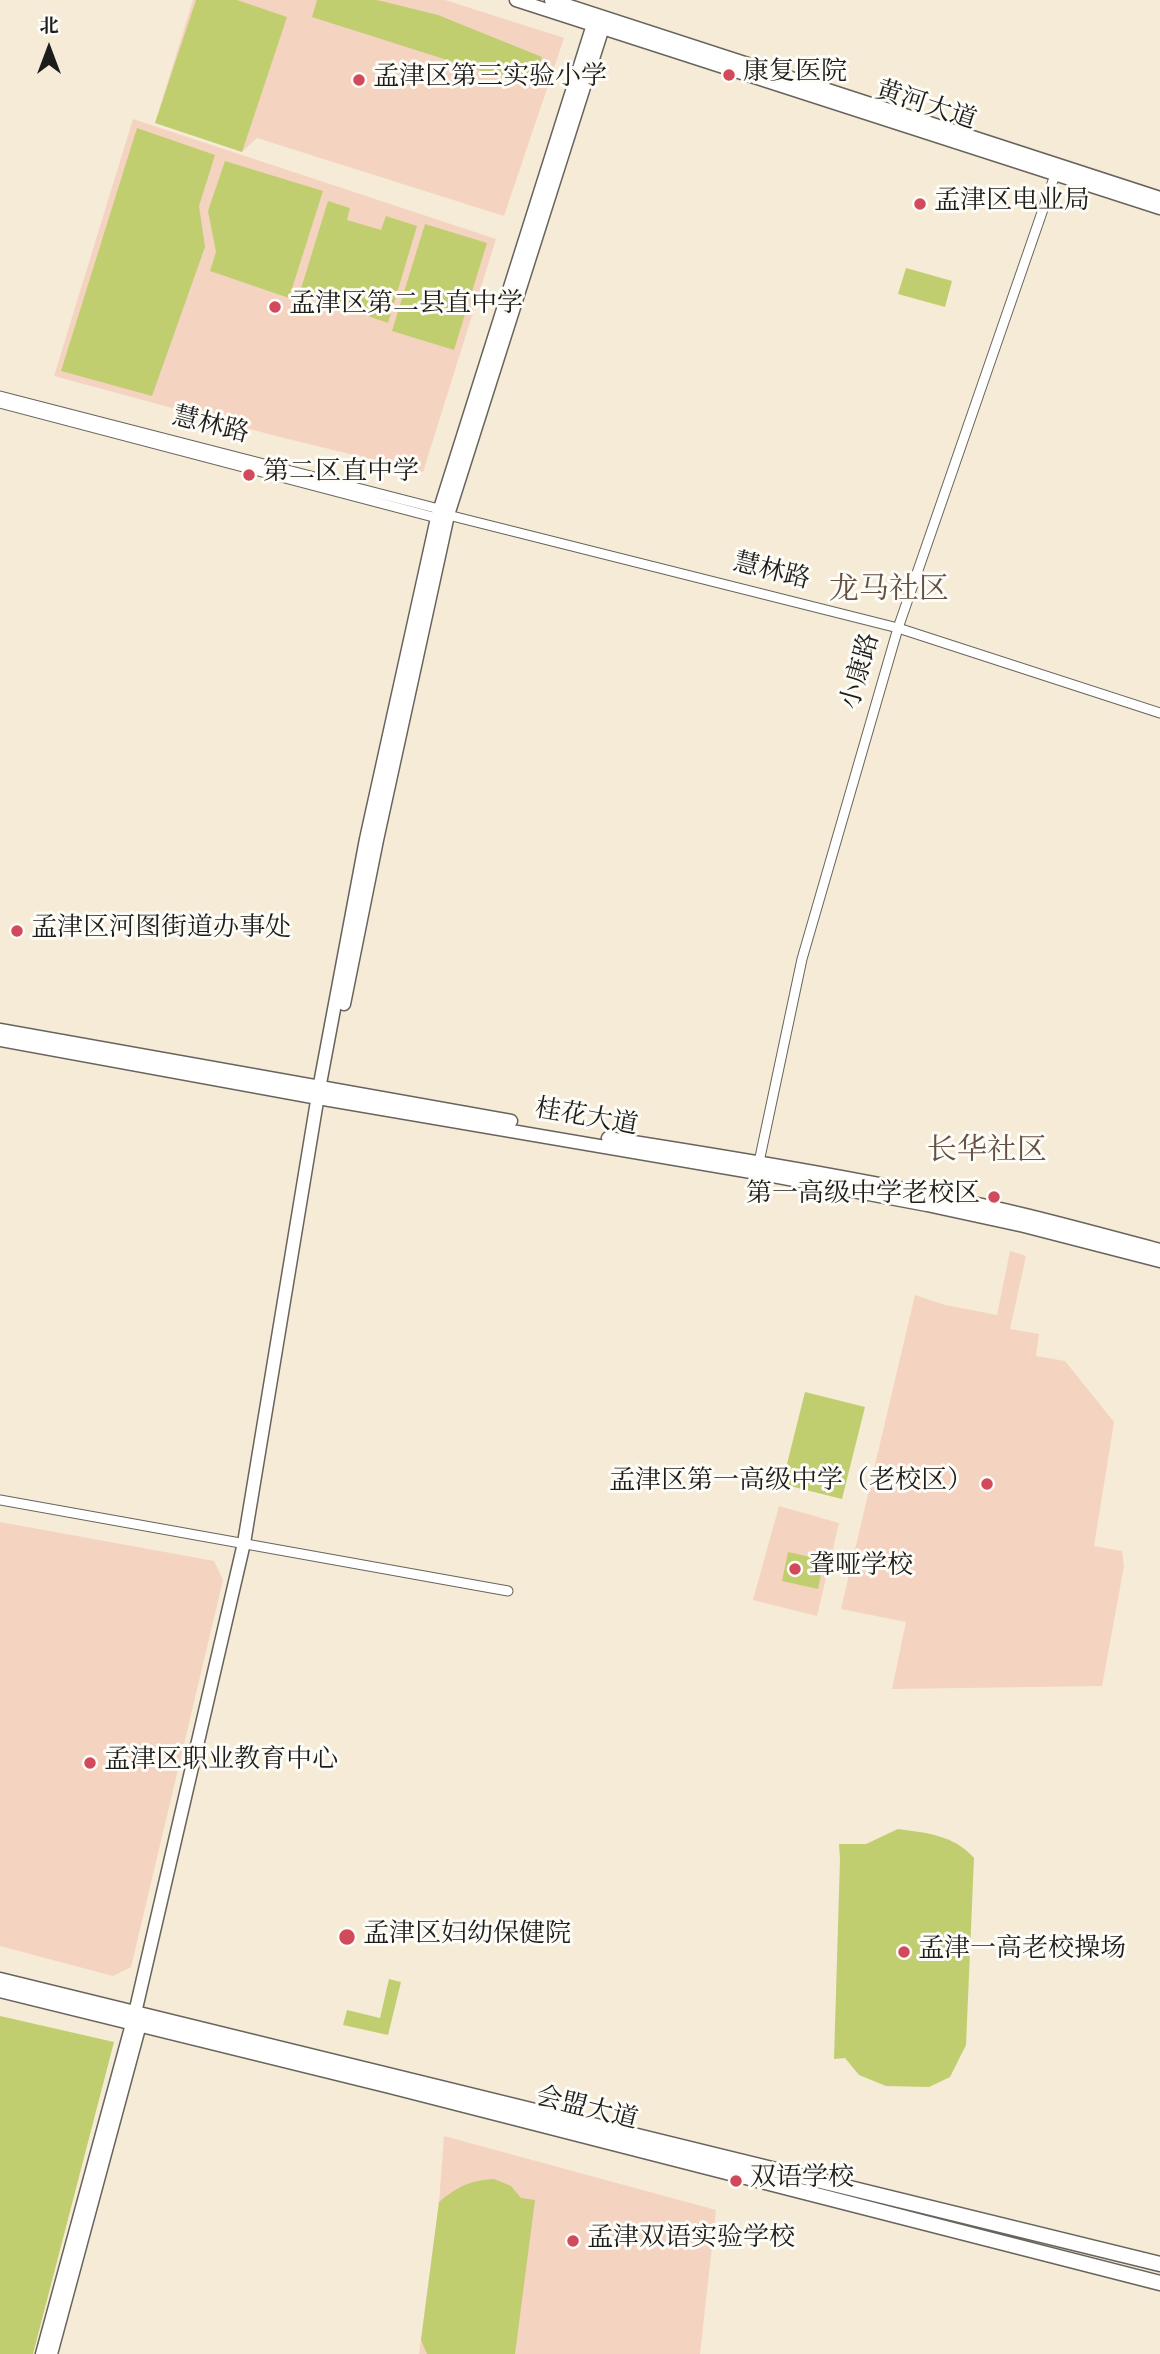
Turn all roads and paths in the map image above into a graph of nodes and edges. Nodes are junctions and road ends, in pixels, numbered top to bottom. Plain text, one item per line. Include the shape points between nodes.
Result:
1 (516, 0) edge
2 (551, 0) edge
3 (600, 22) junction
4 (1058, 165) junction
5 (1160, 198) edge
6 (1160, 208) edge
7 (0, 396) edge
8 (0, 403) edge
9 (441, 514) junction
10 (898, 628) junction
11 (1160, 713) edge
12 (0, 1030) edge
13 (0, 1040) edge
14 (323, 1094) junction
15 (759, 1161) junction
16 (1160, 1250) edge
17 (1160, 1261) edge
18 (0, 1500) edge
19 (248, 1544) junction
20 (508, 1591) dead end
21 (0, 1980) edge
22 (0, 1990) edge
23 (138, 2019) junction
24 (1160, 2264) edge
25 (1160, 2283) edge
26 (42, 2354) edge
27 (51, 2354) edge

1 - 3 main road, 黄河大道
2 - 3 main road, 黄河大道
3 - 4 main road, 黄河大道
3 - 6 main road, 黄河大道
3 - 9 main road
4 - 5 main road, 黄河大道
4 - 10 street, 小康路
7 - 9 street, 慧林路
8 - 9 street, 慧林路
9 - 10 street, 慧林路
9 - 14 main road via 366,839
10 - 11 street, 慧林路
10 - 15 street, 小康路 via 802,959
12 - 14 main road, 桂花大道
13 - 14 main road, 桂花大道
14 - 15 main road, 桂花大道
14 - 17 main road, 桂花大道 via 914,1202
14 - 19 main road
15 - 16 main road, 桂花大道 via 1027,1215
18 - 19 street
19 - 20 street
19 - 23 main road
21 - 23 main road, 会盟大道
22 - 23 main road, 会盟大道
23 - 24 main road, 会盟大道
23 - 25 main road, 会盟大道
23 - 26 main road
23 - 27 main road

